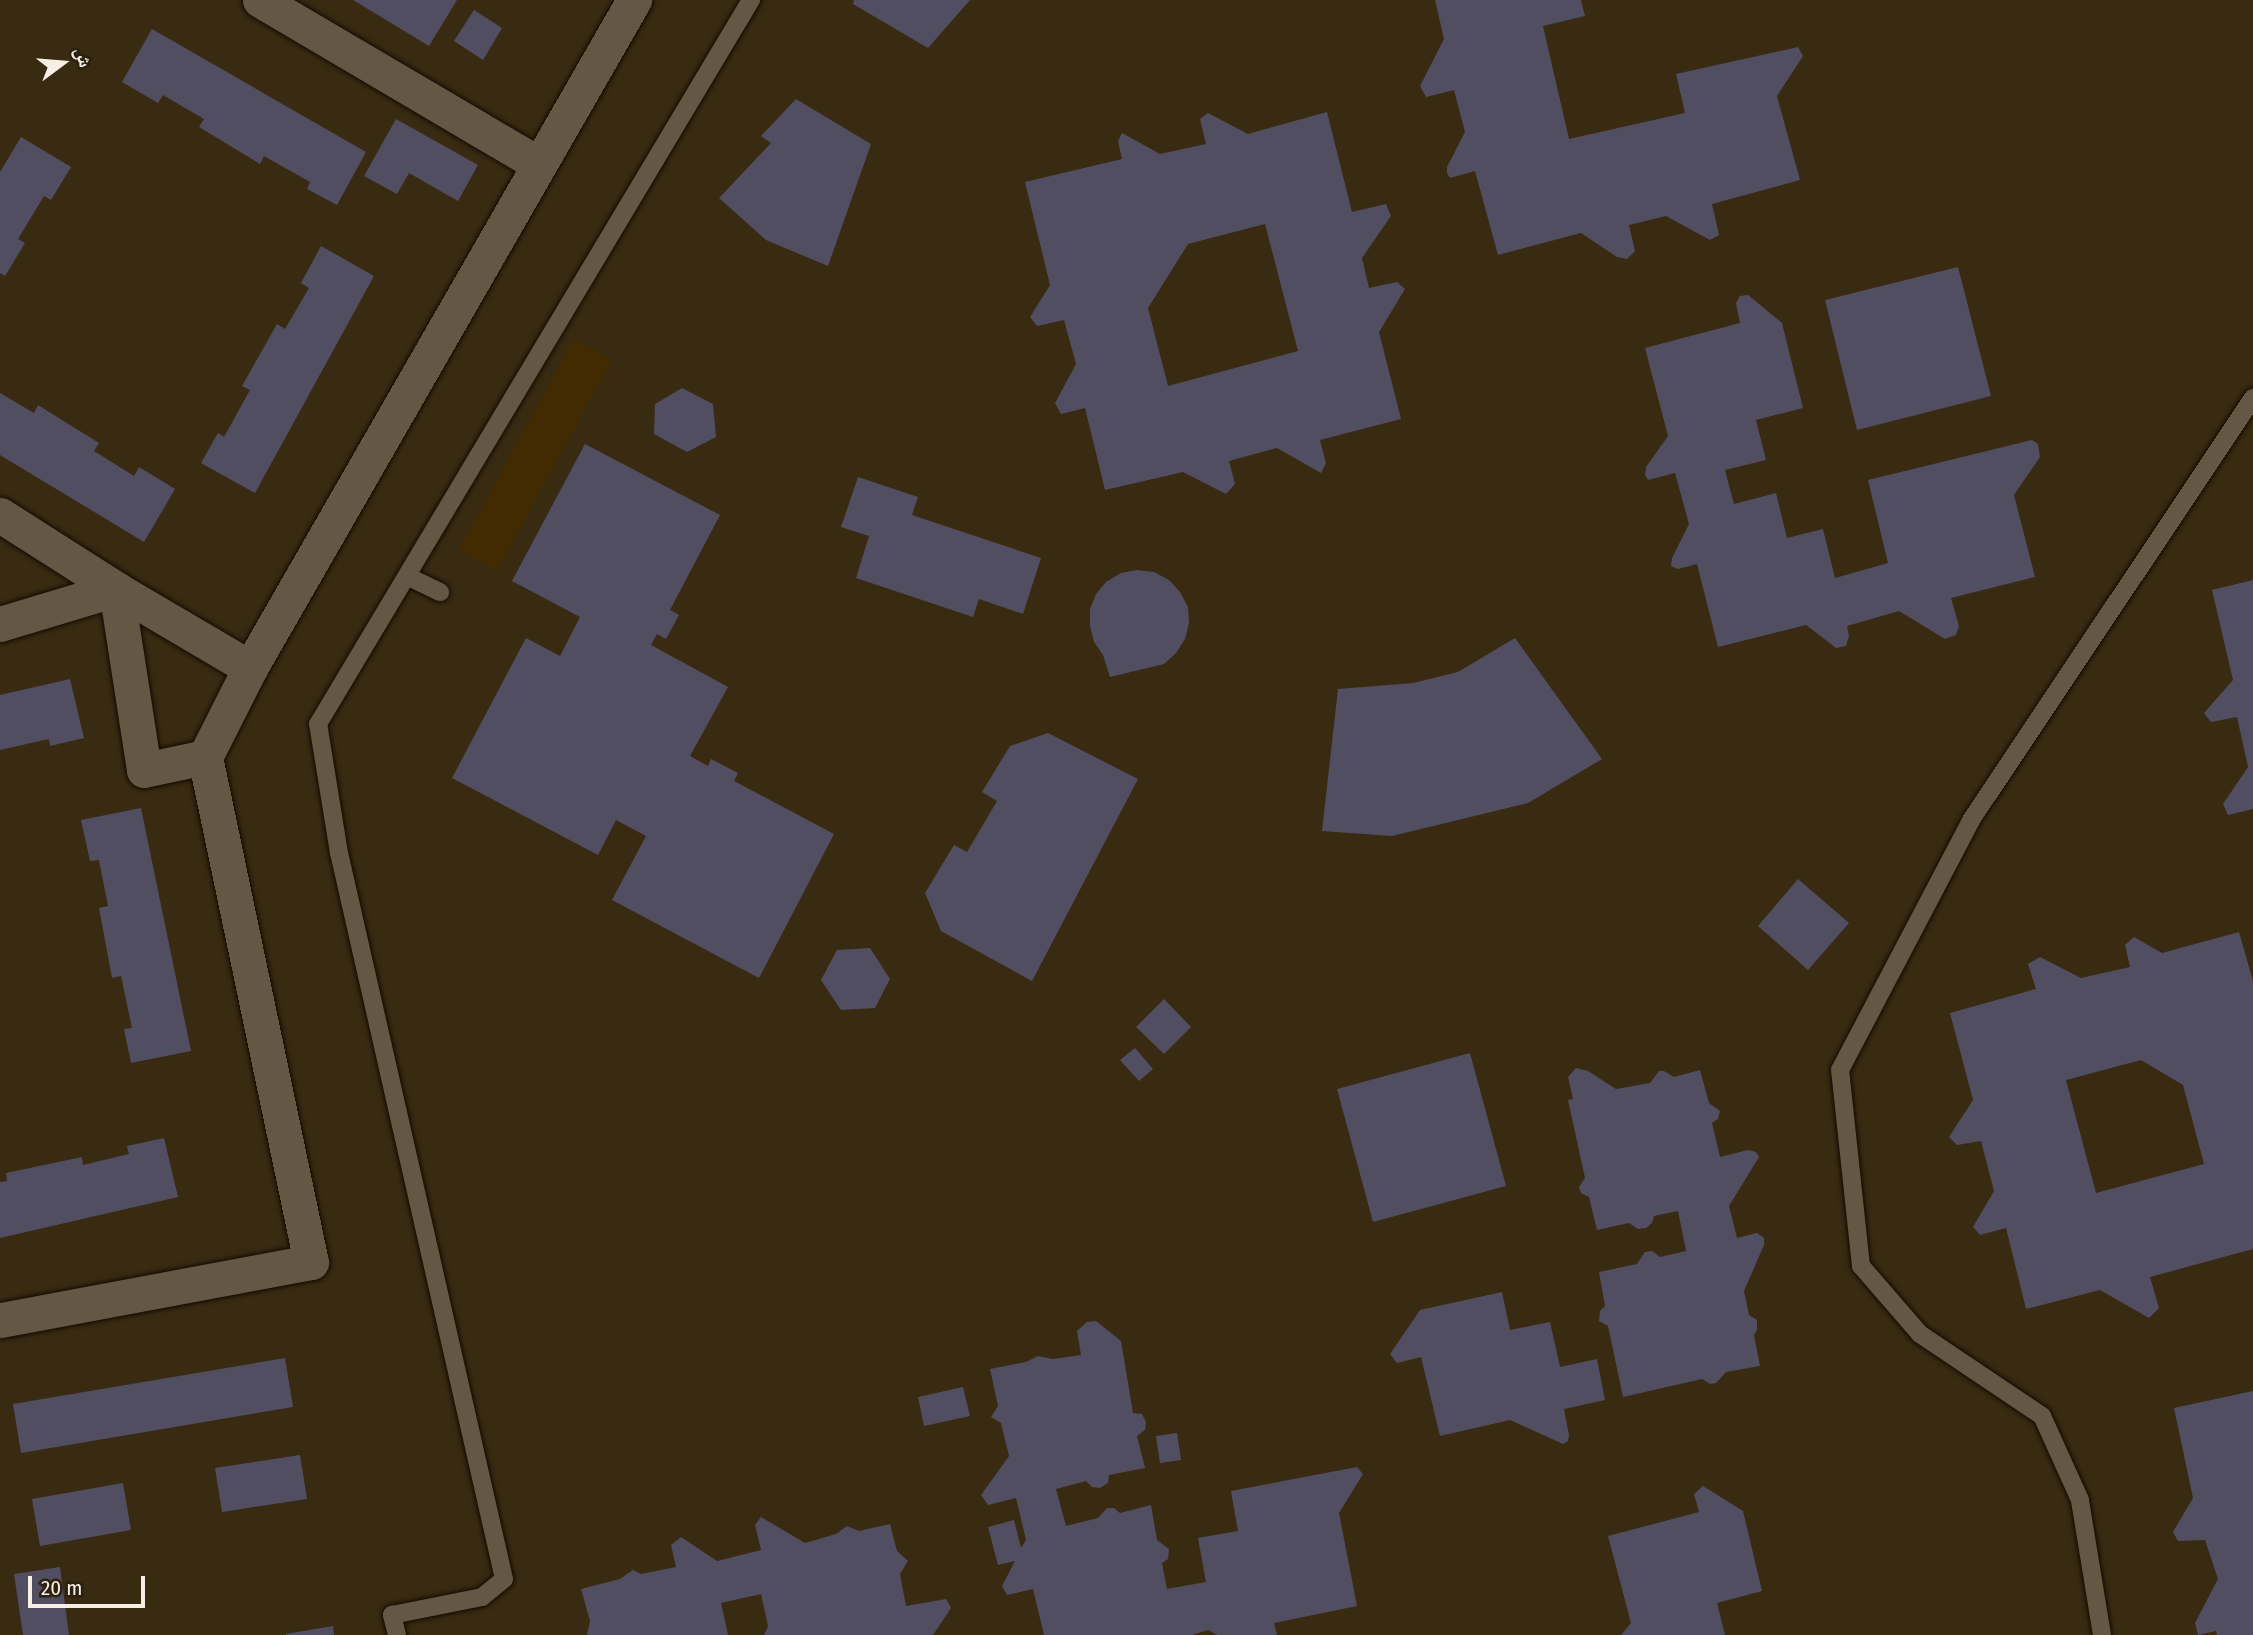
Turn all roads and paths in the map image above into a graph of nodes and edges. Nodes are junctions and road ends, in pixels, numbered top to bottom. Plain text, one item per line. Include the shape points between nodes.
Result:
1 (260, 0) edge
2 (634, 0) edge
3 (751, 0) edge
4 (538, 164) junction
5 (2253, 398) edge
6 (0, 515) edge
7 (407, 576) junction
8 (116, 589) junction
9 (440, 592) dead end
10 (0, 624) edge
11 (250, 668) junction
12 (205, 757) junction
13 (0, 1320) edge
14 (397, 1635) edge
15 (2102, 1635) edge

1 - 4 street
2 - 4 street
3 - 7 lane
4 - 11 street
5 - 15 lane via 1971,820 1840,1070 1861,1266 1920,1334 2042,1416 2080,1500
6 - 8 street
7 - 9 lane
7 - 14 lane via 318,724 339,853 504,1579 482,1597 392,1615
8 - 10 street
8 - 11 street
8 - 12 street via 144,770
11 - 12 street
12 - 13 street via 311,1262

